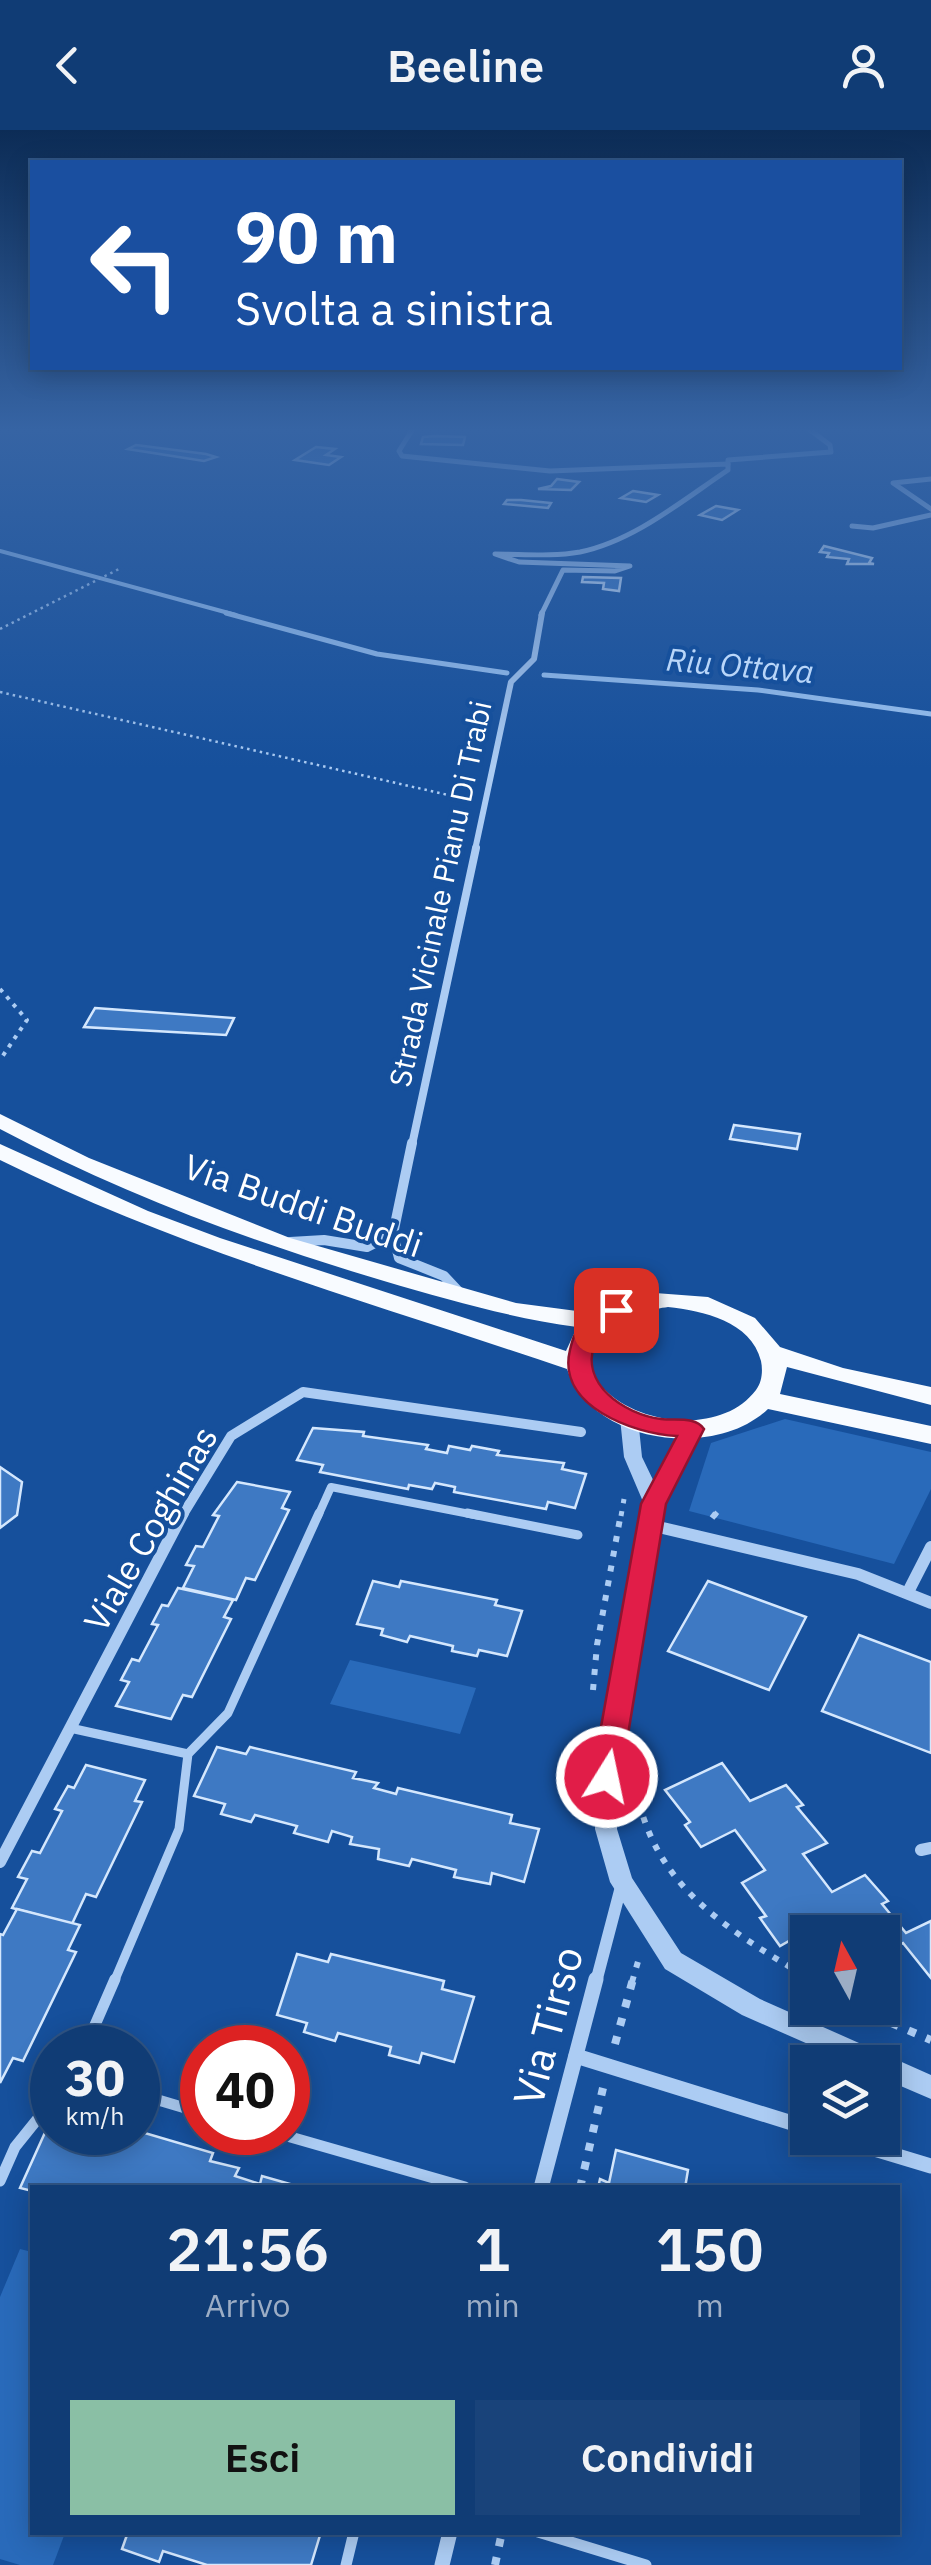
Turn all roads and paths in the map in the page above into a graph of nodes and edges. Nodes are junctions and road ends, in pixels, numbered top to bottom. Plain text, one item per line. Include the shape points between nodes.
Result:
1 (605, 541) edge
2 (121, 568) dead end
3 (0, 629) edge
4 (0, 692) edge
5 (486, 800) junction
6 (0, 989) edge
7 (0, 1060) edge
8 (0, 1120) edge
9 (0, 1150) edge
10 (393, 1234) junction
11 (282, 1243) junction
12 (464, 1296) junction
13 (596, 1322) junction
14 (772, 1353) junction
15 (578, 1364) junction
16 (931, 1396) edge
17 (764, 1399) junction
18 (629, 1418) junction
19 (692, 1429) junction
20 (581, 1432) dead end
21 (931, 1435) edge
22 (633, 1457) junction
23 (721, 1508) dead end
24 (652, 1515) junction
25 (578, 1534) dead end
26 (694, 1534) junction
27 (931, 1547) edge
28 (908, 1592) junction
29 (931, 1603) edge
30 (592, 1699) dead end
31 (70, 1728) junction
32 (188, 1754) junction
33 (635, 1778) dead end
34 (0, 1862) edge
35 (622, 1882) junction
36 (649, 1956) dead end
37 (790, 1967) edge
38 (95, 2025) edge
39 (896, 2025) edge
40 (931, 2040) edge
41 (836, 2045) edge
42 (576, 2056) junction
43 (609, 2068) junction
44 (900, 2073) edge
45 (931, 2087) edge
46 (790, 2123) edge
47 (30, 2129) edge
48 (310, 2142) edge
49 (894, 2155) edge
50 (931, 2166) edge
51 (0, 2181) edge
52 (461, 2185) edge
53 (542, 2185) edge
54 (581, 2185) edge
55 (353, 2535) edge
56 (449, 2535) edge
57 (501, 2535) edge
58 (548, 2535) edge
59 (346, 2565) edge
60 (442, 2565) edge
61 (494, 2565) edge
62 (646, 2565) edge

1 - 5 street, Strada Vicinale Pianu Di Trabi via 543,556 495,554 630,566 563,570 537,628 539,648 528,671 512,682
2 - 3 path
4 - 5 path
5 - 10 street, Strada Vicinale Pianu Di Trabi
6 - 7 path via 27,1020
8 - 11 main road, Via Buddi Buddi via 81,1163
9 - 15 main road, Via Buddi Buddi via 64,1184 258,1259
10 - 11 street via 381,1245 360,1249 325,1240
10 - 12 street via 399,1258 444,1276
11 - 12 main road, Via Buddi Buddi
12 - 13 main road, Via Buddi Buddi
13 - 14 main road via 641,1302 696,1302 744,1321
13 - 15 main road
14 - 16 main road
14 - 17 main road via 772,1384
15 - 18 main road via 595,1396
17 - 19 main road via 734,1419
17 - 21 main road
18 - 19 main road
18 - 22 street
19 - 24 street
20 - 31 street, Viale Coghinas via 303,1392 231,1436
22 - 24 street
22 - 30 path via 596,1645
23 - 26 path
24 - 26 street
24 - 35 street via 607,1777 606,1829
25 - 32 lane via 331,1487 228,1713
26 - 28 street
27 - 28 street
28 - 29 street
31 - 32 lane
31 - 34 street, Viale Coghinas
32 - 38 lane via 178,1829
33 - 37 path via 638,1810 666,1865 718,1922
35 - 41 street via 673,1961 750,2007
35 - 42 street, Via Tirso
36 - 43 path via 642,1946
39 - 40 path
42 - 43 street
42 - 53 street, Via Tirso
43 - 46 street
43 - 54 path
44 - 45 street
47 - 51 lane
48 - 52 lane
49 - 50 street
55 - 59 lane
56 - 60 street
57 - 61 path
58 - 62 lane

